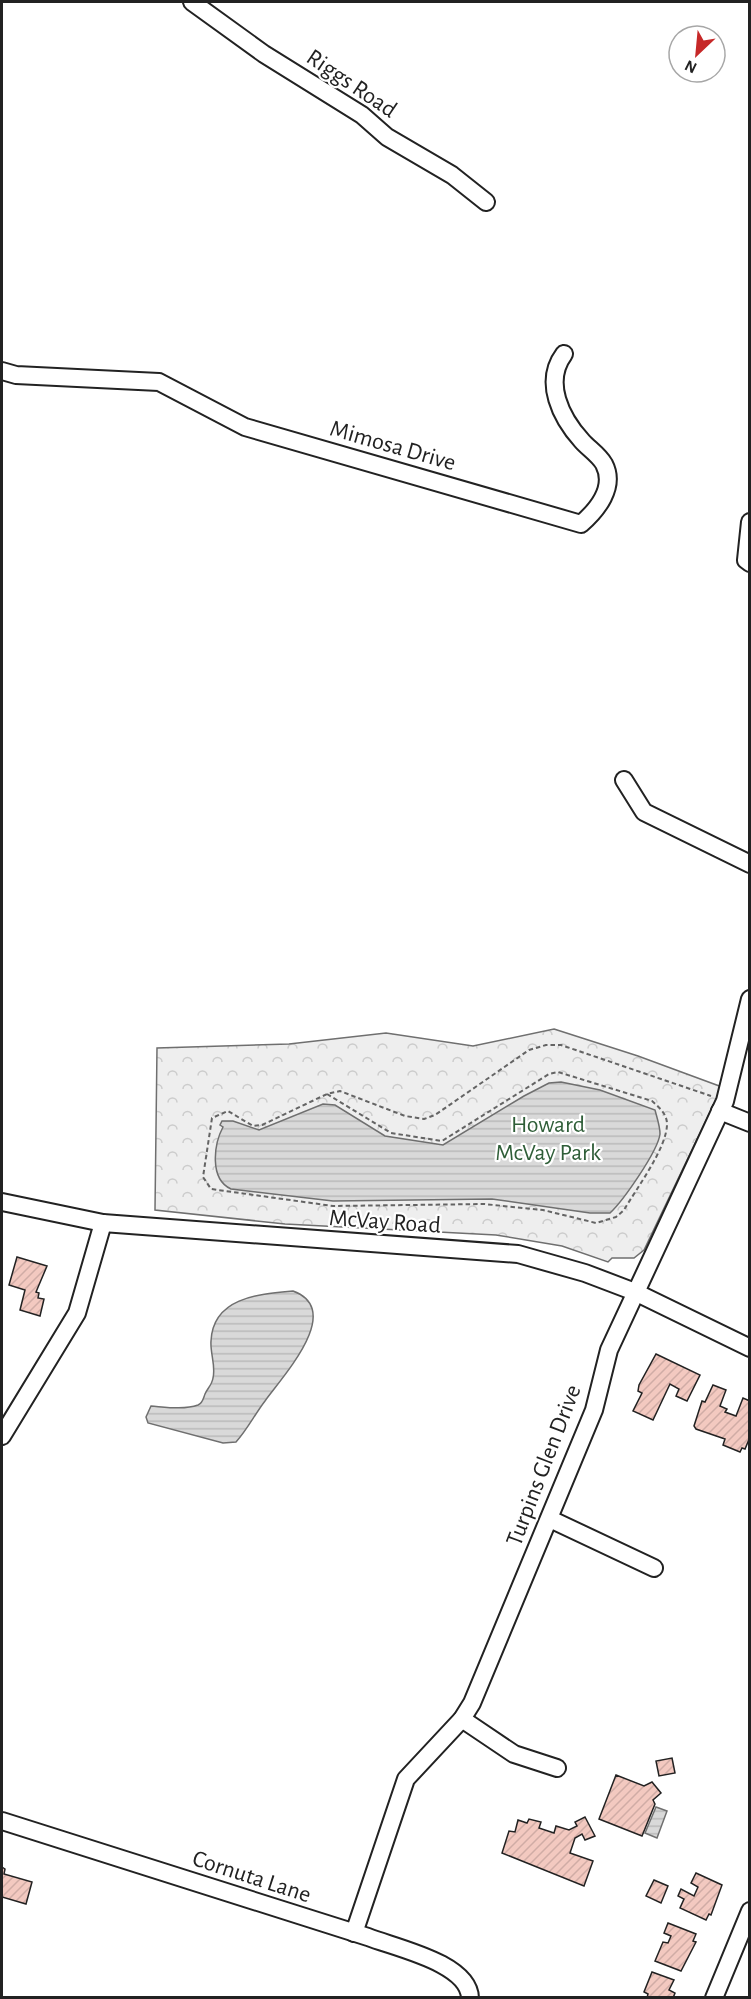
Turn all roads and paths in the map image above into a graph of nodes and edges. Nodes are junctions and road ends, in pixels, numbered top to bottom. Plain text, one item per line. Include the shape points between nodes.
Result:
1 (192, 2) edge
2 (486, 202) dead end
3 (564, 354) dead end
4 (2, 371) edge
5 (750, 522) edge
6 (750, 563) edge
7 (624, 780) dead end
8 (750, 864) edge
9 (750, 999) edge
10 (327, 1094) junction
11 (723, 1106) junction
12 (750, 1123) edge
13 (2, 1202) edge
14 (103, 1223) junction
15 (635, 1292) junction
16 (750, 1348) edge
17 (2, 1436) edge
18 (550, 1519) junction
19 (654, 1568) dead end
20 (462, 1719) junction
21 (557, 1768) dead end
22 (2, 1821) edge
23 (750, 1911) edge
24 (354, 1933) junction
25 (470, 1998) edge
26 (714, 1998) edge

1 - 2 street, Riggs Road via 264,54 362,116 387,137 452,175
3 - 4 street, Mimosa Drive via 557,365 554,384 558,404 574,432 604,465 607,478 598,510 581,524 245,427 159,382 16,375
5 - 6 street via 746,560
7 - 8 street via 644,812
9 - 11 street, Turpins Glen Drive
10 - 10 path via 262,1125 253,1126 228,1111 212,1118 203,1177 206,1185 211,1189 333,1206 484,1203 543,1210 596,1223 624,1210 664,1138 667,1122 662,1110 651,1101 558,1072 442,1141 391,1133
10 - 11 path via 340,1091 405,1116 424,1119 529,1050 561,1045
11 - 12 street
11 - 15 street, Turpins Glen Drive
13 - 14 street, McVay Road
14 - 15 street, McVay Road via 518,1254
14 - 17 street via 77,1313
15 - 16 street, McVay Road
15 - 18 street, Turpins Glen Drive via 609,1350 594,1410
18 - 19 street
18 - 20 street, Turpins Glen Drive
20 - 21 street via 514,1754
20 - 24 street, Turpins Glen Drive via 406,1779
22 - 24 street, Cornuta Lane
23 - 26 street
24 - 25 street, Cornuta Lane via 455,1970 470,1989

